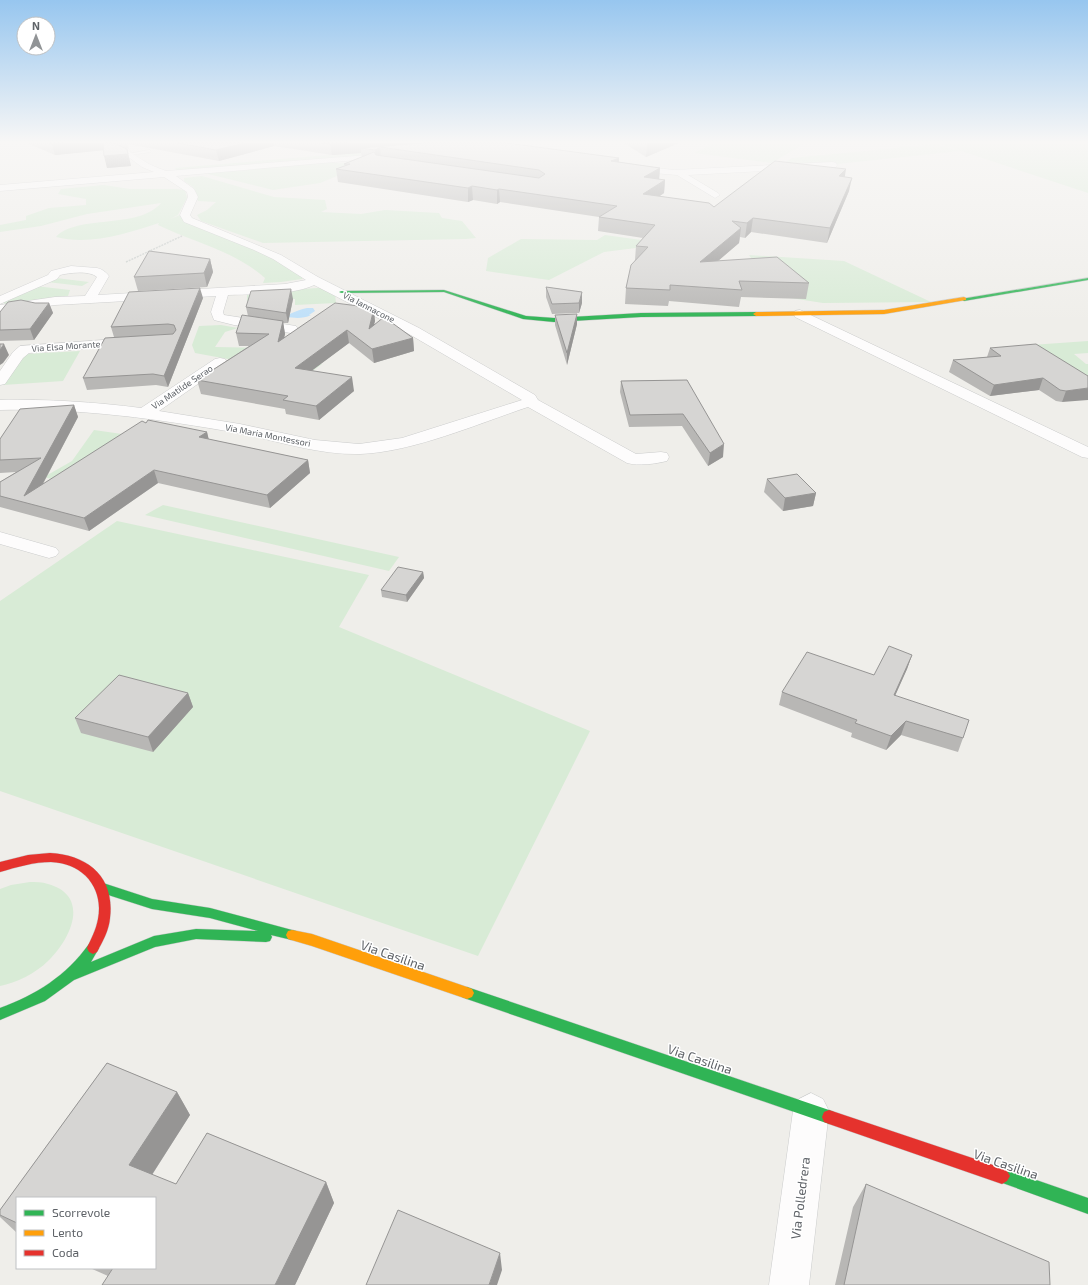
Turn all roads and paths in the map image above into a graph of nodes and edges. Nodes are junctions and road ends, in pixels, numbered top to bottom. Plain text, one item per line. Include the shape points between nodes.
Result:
1 (190, 203) edge
2 (202, 227) junction
3 (126, 262) dead end
4 (1088, 279) edge
5 (314, 280) junction
6 (223, 292) junction
7 (341, 292) junction
8 (89, 299) junction
9 (0, 300) edge
10 (0, 309) edge
11 (800, 314) junction
12 (291, 329) dead end
13 (142, 341) edge
14 (220, 362) dead end
15 (0, 381) edge
16 (530, 402) junction
17 (2, 407) edge
18 (145, 413) junction
19 (1088, 453) edge
20 (661, 458) dead end
21 (0, 538) edge
22 (49, 552) dead end
23 (6, 856) dead end
24 (26, 859) junction
25 (0, 867) edge
26 (103, 888) junction
27 (303, 938) junction
28 (68, 977) junction
29 (0, 1014) edge
30 (811, 1111) junction
31 (1088, 1206) edge
32 (789, 1285) edge

1 - 2 street, Via Iannacone via 185,216
2 - 3 path
2 - 5 street, Via Iannacone via 264,251
4 - 11 street via 884,312
5 - 6 street via 299,286
5 - 7 street, Via Iannacone
6 - 8 street
6 - 12 street via 217,312 219,317
7 - 11 street via 444,291 525,318 539,320 641,315
7 - 16 street, Via Iannacone via 530,398
8 - 9 street via 103,276 97,271 71,269 55,273 53,277
8 - 10 street
11 - 19 street
13 - 15 street, Via Elsa Morante via 24,349
14 - 18 street, Via Matilde Serao
16 - 18 street, Via Maria Montessori via 433,434 374,448 358,449 327,447
16 - 20 street, Via Iannacone via 632,459
17 - 18 street, Via Maria Montessori via 76,405
21 - 22 street
23 - 24 street
24 - 25 street
24 - 26 street via 52,858 74,862 92,872
26 - 27 street, Via Casilina via 152,904 210,913
26 - 28 street via 107,907 102,930 89,954
27 - 28 street, Via Casilina via 196,934 154,942
27 - 30 street, Via Casilina
28 - 29 street via 44,995 18,1009
30 - 31 street, Via Casilina
30 - 32 street, Via Polledrera

